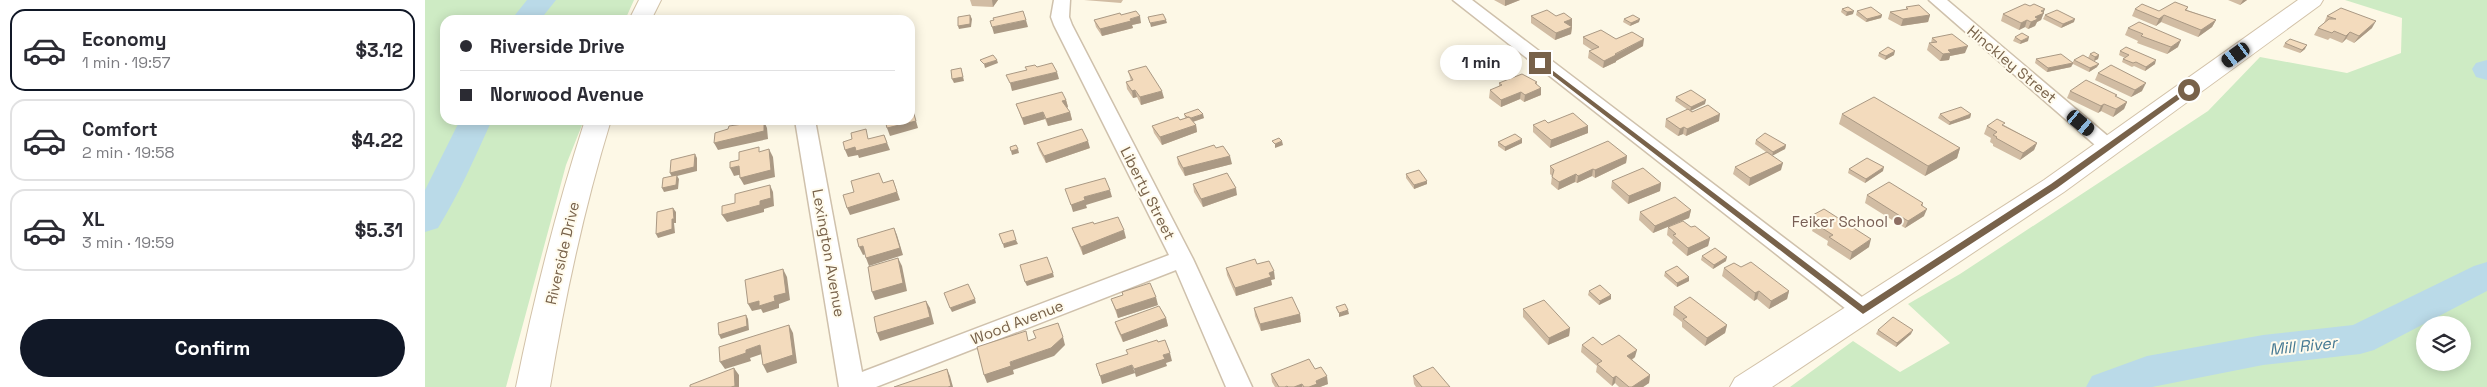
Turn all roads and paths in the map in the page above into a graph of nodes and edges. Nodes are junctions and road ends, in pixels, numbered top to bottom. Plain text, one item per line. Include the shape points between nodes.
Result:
1 (651, 0) edge
2 (1062, 0) edge
3 (1461, 0) edge
4 (1937, 0) edge
5 (2312, 0) edge
6 (643, 15) edge
7 (596, 125) edge
8 (806, 125) edge
9 (2109, 147) junction
10 (1182, 259) junction
11 (1863, 310) junction
12 (533, 387) edge
13 (852, 387) edge
14 (1239, 387) edge
15 (1747, 387) edge

1 - 6 street
2 - 10 street, Liberty Street via 1060,17 1063,25
3 - 11 street
4 - 9 street, Hinckley Street
5 - 9 street
7 - 12 street, Riverside Drive via 577,187
8 - 13 street, Lexington Avenue
9 - 11 street
10 - 13 street, Wood Avenue
10 - 14 street, Liberty Street
11 - 15 street

